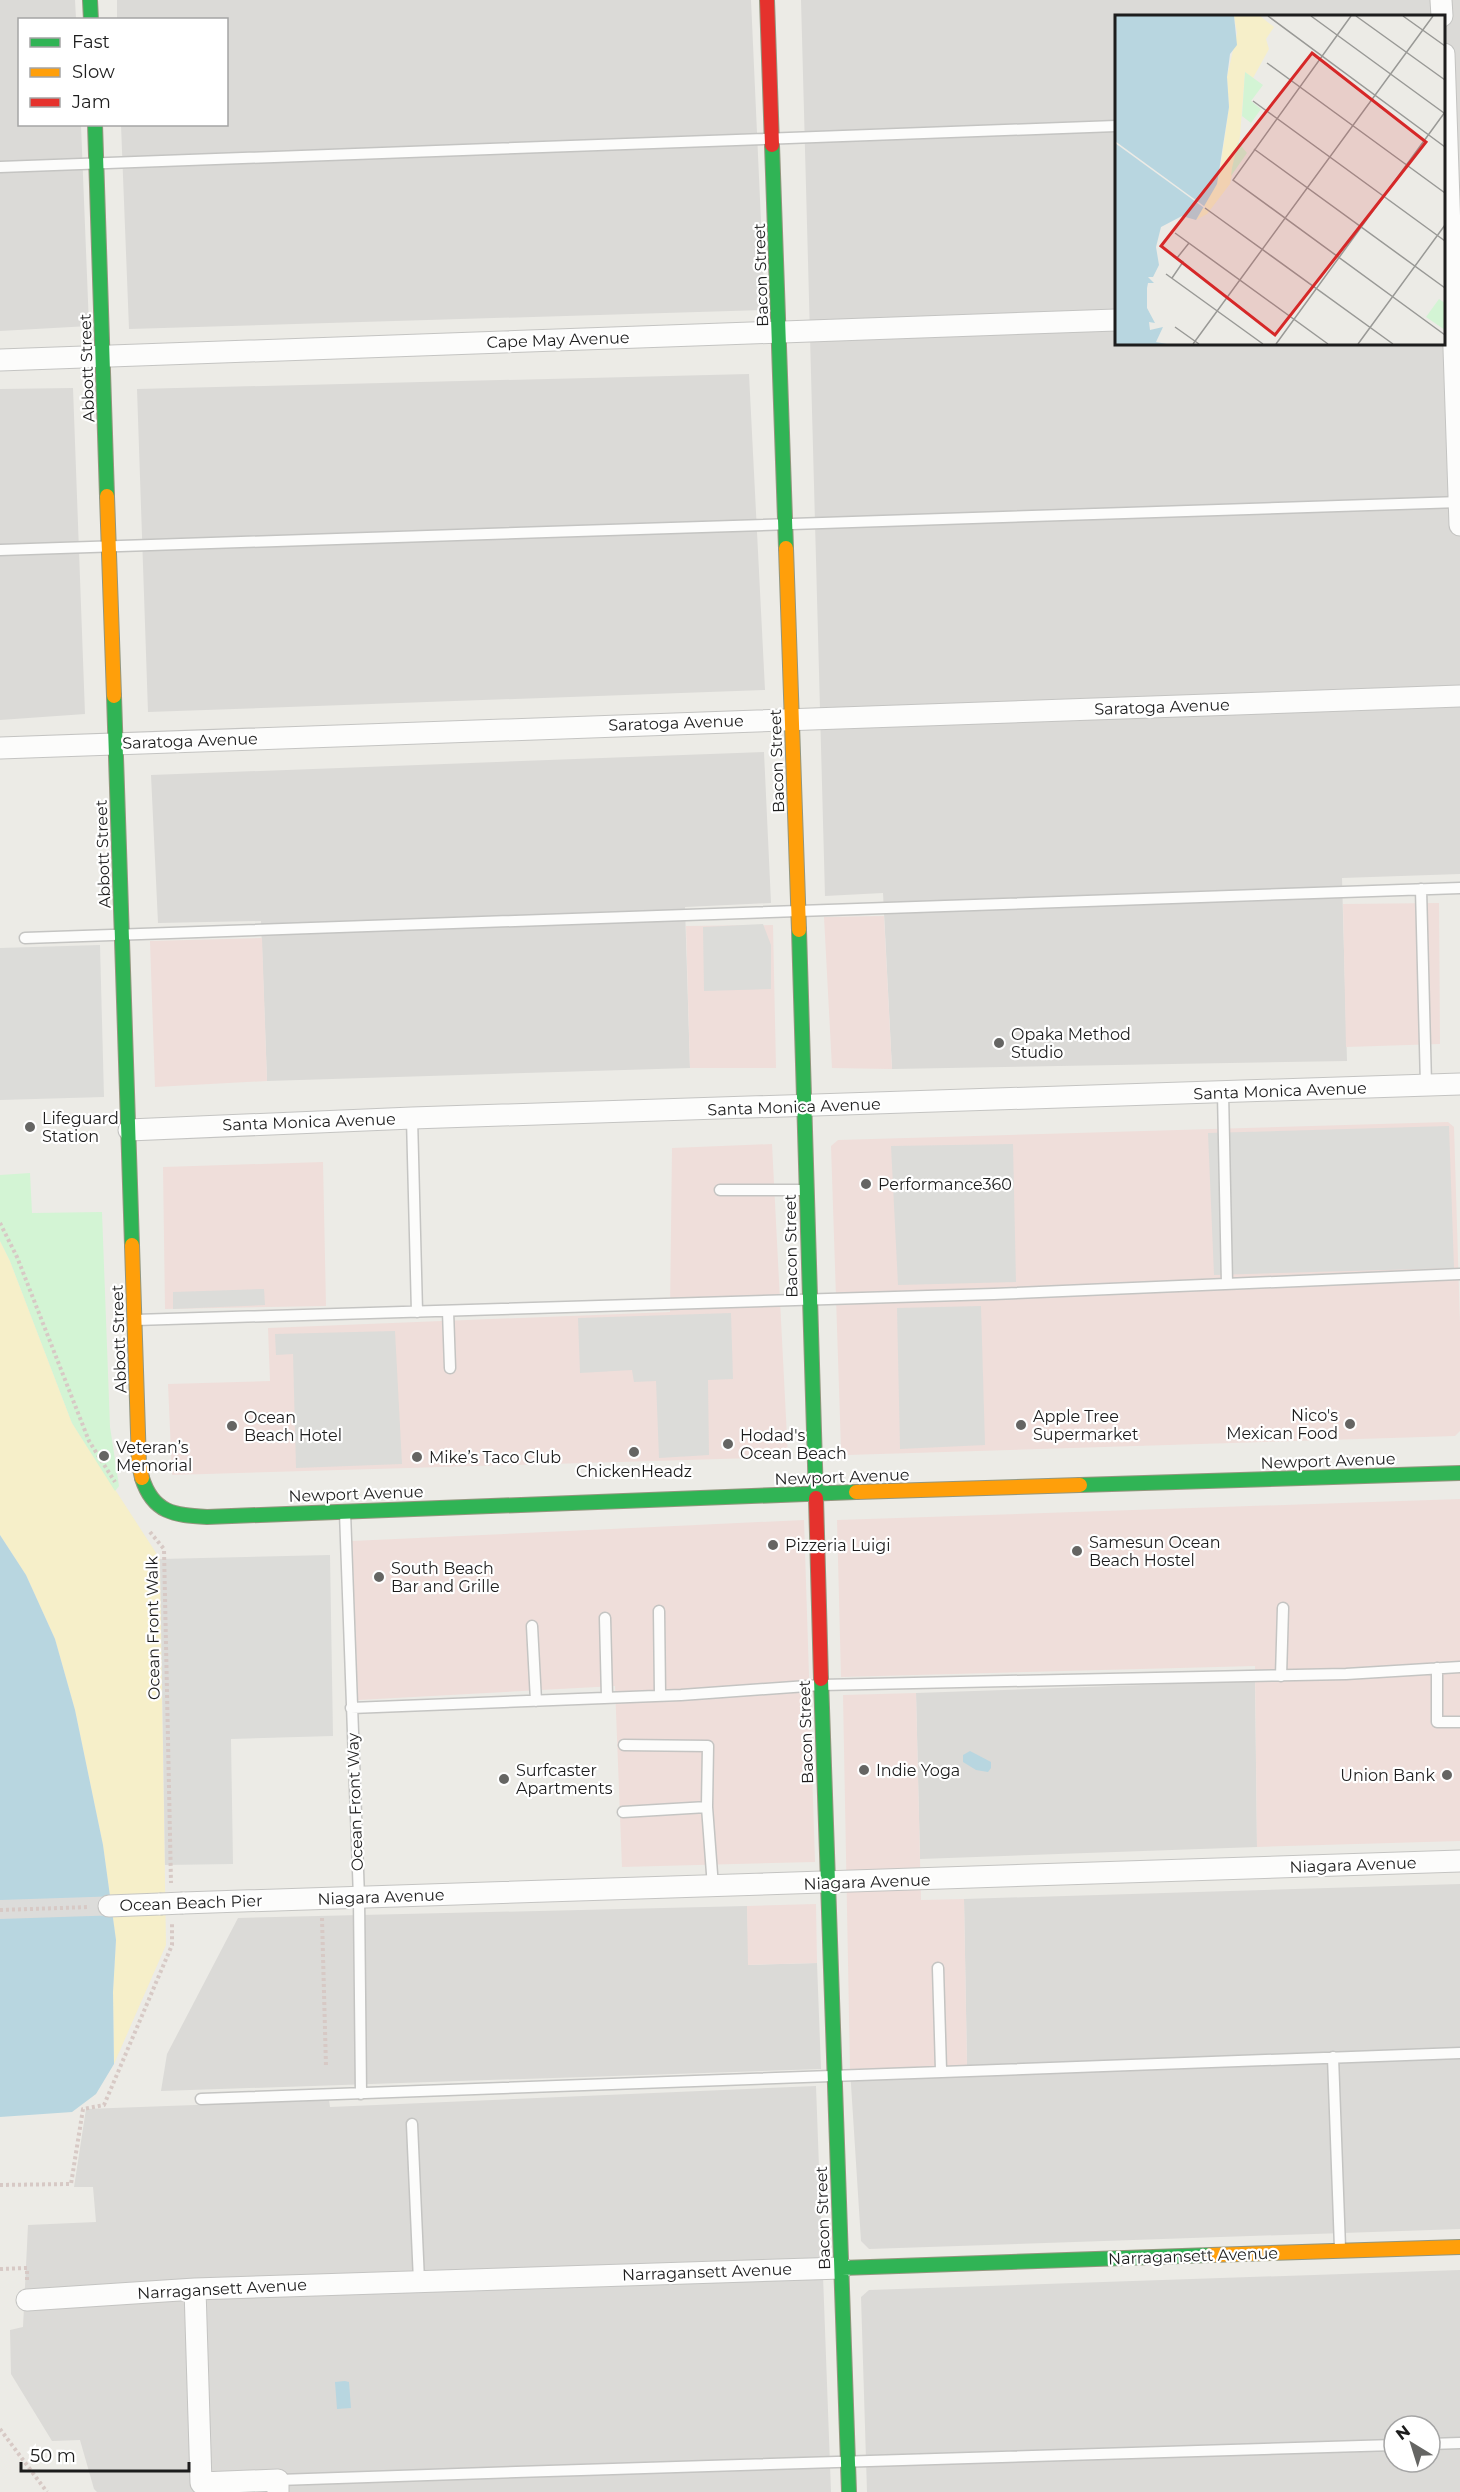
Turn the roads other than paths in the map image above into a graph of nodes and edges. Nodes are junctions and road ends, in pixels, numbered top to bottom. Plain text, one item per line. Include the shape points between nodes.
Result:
1 (90, 0) edge
2 (767, 0) edge
3 (1441, 0) edge
4 (1442, 15) edge
5 (91, 18) edge
6 (1445, 72) edge
7 (1450, 116) edge
8 (95, 126) edge
9 (1115, 126) edge
10 (772, 137) junction
11 (97, 163) junction
12 (0, 166) edge
13 (1452, 310) edge
14 (1115, 320) edge
15 (779, 332) junction
16 (103, 356) junction
17 (0, 360) edge
18 (1460, 502) edge
19 (786, 524) junction
20 (1460, 525) edge
21 (109, 546) junction
22 (0, 550) edge
23 (1460, 696) edge
24 (792, 719) junction
25 (117, 743) junction
26 (0, 748) edge
27 (1460, 888) edge
28 (1421, 889) junction
29 (799, 912) junction
30 (122, 934) junction
31 (25, 938) dead end
32 (1460, 1084) edge
33 (1426, 1085) junction
34 (1223, 1094) junction
35 (804, 1107) junction
36 (412, 1118) junction
37 (129, 1130) junction
38 (720, 1190) dead end
39 (806, 1190) junction
40 (1460, 1274) edge
41 (1227, 1284) junction
42 (809, 1299) junction
43 (448, 1311) junction
44 (417, 1312) junction
45 (135, 1320) junction
46 (450, 1368) dead end
47 (1460, 1473) edge
48 (816, 1494) junction
49 (345, 1510) junction
50 (225, 1516) joint
51 (1283, 1608) dead end
52 (659, 1611) dead end
53 (605, 1618) dead end
54 (532, 1626) dead end
55 (1460, 1667) edge
56 (1437, 1668) junction
57 (1281, 1676) junction
58 (821, 1685) junction
59 (660, 1695) junction
60 (607, 1697) junction
61 (536, 1701) junction
62 (351, 1708) junction
63 (1460, 1722) edge
64 (624, 1745) dead end
65 (708, 1807) junction
66 (623, 1812) dead end
67 (1460, 1861) edge
68 (828, 1883) junction
69 (713, 1887) junction
70 (359, 1898) junction
71 (274, 1901) joint
72 (109, 1906) road end
73 (938, 1968) dead end
74 (1460, 2053) edge
75 (1333, 2057) junction
76 (941, 2070) junction
77 (835, 2075) junction
78 (361, 2094) junction
79 (201, 2099) dead end
80 (412, 2124) dead end
81 (1460, 2247) edge
82 (1340, 2252) junction
83 (842, 2268) junction
84 (419, 2281) junction
85 (195, 2289) junction
86 (27, 2300) dead end
87 (1460, 2443) edge
88 (1442, 2444) edge
89 (1382, 2445) edge
90 (848, 2463) junction
91 (278, 2486) edge
92 (849, 2492) edge

1 - 5 street
2 - 10 street, Bacon Street
3 - 4 street
6 - 7 street
7 - 13 street
8 - 11 street, Abbott Street
9 - 10 lane
10 - 11 lane
10 - 15 street, Bacon Street
11 - 12 lane
11 - 16 street, Abbott Street
13 - 18 street
14 - 15 street, Cape May Avenue
15 - 16 street, Cape May Avenue
15 - 19 street, Bacon Street
16 - 17 street, Cape May Avenue
16 - 21 street, Abbott Street
18 - 19 lane
18 - 20 street
19 - 21 lane
19 - 24 street, Bacon Street
21 - 22 lane
21 - 25 street, Abbott Street
23 - 24 street, Saratoga Avenue
24 - 25 street, Saratoga Avenue
24 - 29 street, Bacon Street
25 - 26 street, Saratoga Avenue
25 - 30 street, Abbott Street
27 - 28 lane
28 - 29 lane
28 - 33 lane
29 - 30 lane
29 - 35 street, Bacon Street
30 - 31 lane
30 - 37 street, Abbott Street
32 - 33 street, Santa Monica Avenue
33 - 34 street, Santa Monica Avenue
34 - 35 street, Santa Monica Avenue
34 - 41 lane
35 - 36 street, Santa Monica Avenue
35 - 39 street, Bacon Street
36 - 37 street, Santa Monica Avenue
36 - 44 lane
37 - 45 street, Abbott Street
38 - 39 lane
39 - 42 street, Bacon Street
40 - 41 lane
41 - 42 lane
42 - 43 lane
42 - 48 street, Bacon Street
43 - 44 lane
43 - 46 lane
44 - 45 lane
45 - 50 street, Abbott Street via 142,1484 150,1500 162,1509 192,1517
47 - 48 street, Newport Avenue
48 - 49 street, Newport Avenue
48 - 58 street, Bacon Street
49 - 50 street, Newport Avenue
49 - 62 lane, Ocean Front Way
51 - 57 lane
52 - 59 lane
53 - 60 lane
54 - 61 lane
55 - 56 lane
56 - 57 lane
56 - 63 lane via 1437,1722
57 - 58 lane
58 - 59 lane
58 - 68 street, Bacon Street
59 - 60 lane
60 - 61 lane
61 - 62 lane
62 - 70 lane, Ocean Front Way
64 - 65 lane via 708,1746
65 - 66 lane
65 - 69 lane
67 - 68 street, Niagara Avenue
68 - 69 street, Niagara Avenue
68 - 77 street, Bacon Street
69 - 70 street, Niagara Avenue
70 - 71 street, Niagara Avenue
70 - 78 lane, Ocean Front Way
71 - 72 street, Ocean Beach Pier, bridge
73 - 76 lane
74 - 75 lane
75 - 76 lane
75 - 82 lane
76 - 77 lane
77 - 78 lane
77 - 83 street, Bacon Street
78 - 79 lane
80 - 84 lane
81 - 82 street, Narragansett Avenue
82 - 83 street, Narragansett Avenue
83 - 84 street, Narragansett Avenue
83 - 90 street, Bacon Street
84 - 85 street, Narragansett Avenue
85 - 86 street, Narragansett Avenue
85 - 91 street via 201,2483
87 - 88 lane
89 - 90 lane via 1070,2452
90 - 91 lane
90 - 92 street, Bacon Street

